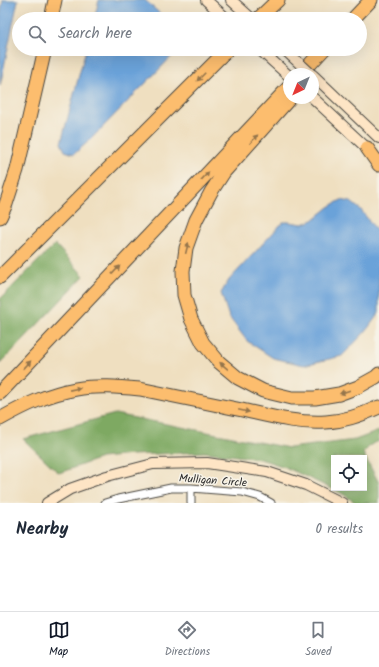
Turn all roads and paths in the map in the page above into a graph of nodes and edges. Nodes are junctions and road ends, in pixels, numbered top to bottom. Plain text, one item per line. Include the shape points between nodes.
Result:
1 (56, 0) edge
2 (206, 0) edge
3 (278, 0) edge
4 (371, 0) edge
5 (235, 3) edge
6 (53, 12) edge
7 (219, 12) edge
8 (245, 12) edge
9 (265, 12) edge
10 (360, 12) edge
11 (43, 56) edge
12 (221, 56) edge
13 (267, 56) edge
14 (292, 56) edge
15 (318, 56) edge
16 (329, 56) edge
17 (304, 68) edge
18 (307, 68) edge
19 (319, 70) edge
20 (283, 71) edge
21 (319, 82) edge
22 (283, 93) edge
23 (285, 104) edge
24 (319, 104) edge
25 (379, 138) edge
26 (367, 148) junction
27 (379, 159) edge
28 (379, 165) edge
29 (0, 217) edge
30 (0, 277) edge
31 (379, 374) edge
32 (0, 393) edge
33 (379, 408) edge
34 (0, 419) edge
35 (267, 472) junction
36 (191, 488) junction
37 (47, 503) edge
38 (105, 503) edge
39 (191, 503) edge
40 (271, 503) edge
41 (327, 503) edge
42 (342, 503) edge

1 - 6 highway
2 - 7 street
3 - 9 highway
4 - 10 highway
5 - 8 street
11 - 29 highway via 17,170
12 -> 30 highway
13 - 20 street
14 - 17 street, bridge
15 - 18 highway
16 - 19 highway
21 - 25 street
32 -> 22 highway
31 -> 23 highway via 358,387 339,394 315,398 292,398 264,391 238,378 219,362 203,343 191,319 184,295 183,271 186,248 196,220 224,172
24 - 26 street
26 - 27 street
26 - 28 highway
34 -> 33 highway via 21,407 52,395 78,388 98,387 140,389 275,418 310,422 346,419
35 - 37 street via 207,463 153,464 70,489
35 - 41 street
35 - 42 street via 306,485
36 - 38 street, Mulligan Circle via 171,488
36 - 39 street
36 - 40 street, Mulligan Circle via 242,492

